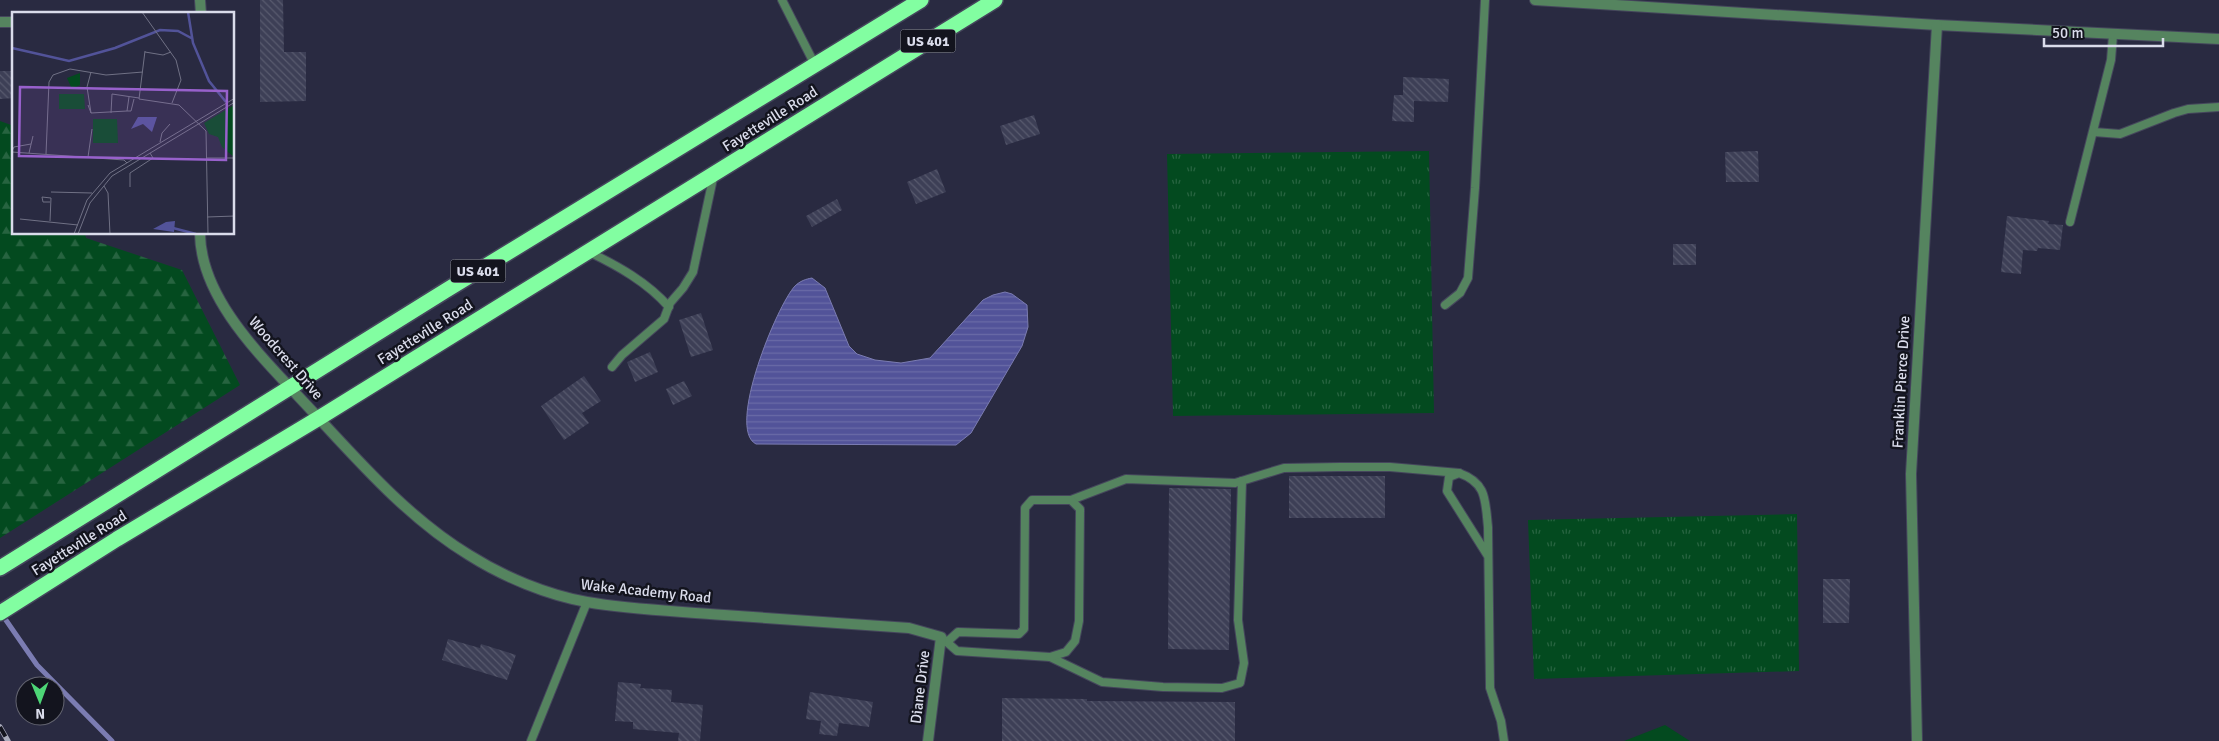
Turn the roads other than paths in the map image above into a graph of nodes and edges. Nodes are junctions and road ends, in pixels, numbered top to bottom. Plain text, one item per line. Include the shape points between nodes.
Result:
1 (782, 0) edge
2 (921, 0) edge
3 (995, 0) edge
4 (1485, 0) edge
5 (1535, 0) edge
6 (1937, 25) junction
7 (2113, 35) junction
8 (2219, 39) edge
9 (815, 65) junction
10 (2219, 107) edge
11 (2094, 132) junction
12 (714, 174) junction
13 (2070, 222) dead end
14 (200, 235) edge
15 (588, 252) junction
16 (1445, 305) dead end
17 (669, 307) junction
18 (612, 367) dead end
19 (290, 388) junction
20 (319, 418) junction
21 (1459, 473) junction
22 (1242, 481) junction
23 (1070, 500) junction
24 (1488, 556) junction
25 (0, 568) edge
26 (587, 602) junction
27 (0, 613) edge
28 (944, 639) junction
29 (1050, 657) junction
30 (531, 741) edge
31 (928, 741) edge
32 (1504, 741) edge
33 (1917, 741) edge

1 - 9 lane
2 - 9 highway, Fayetteville Road / US 401
3 - 12 highway, Fayetteville Road / US 401
4 - 16 lane via 1468,278 1460,294
5 - 6 street
6 - 7 street
6 - 33 street, Franklin Pierce Drive via 1911,474
7 - 8 street
7 - 11 lane via 2111,60
9 - 19 highway, Fayetteville Road / US 401
10 - 11 lane via 2174,112 2120,134
11 - 13 lane
12 - 15 highway, Fayetteville Road / US 401
12 - 17 lane via 693,272
14 - 19 street, Woodcrest Drive via 200,249 218,298 250,344
15 - 17 lane via 655,292
15 - 20 highway, Fayetteville Road / US 401
17 - 18 lane via 664,319
19 - 20 street, Woodcrest Drive
19 - 25 highway, Fayetteville Road / US 401
20 - 26 street, Wake Academy Road via 419,520 469,556 510,577
20 - 27 highway, Fayetteville Road / US 401
21 - 22 lane via 1390,467 1284,468
21 - 24 lane via 1471,477 1481,487
21 - 24 lane via 1449,477 1447,490
22 - 23 lane via 1126,479
22 - 29 lane via 1238,620 1244,662 1240,683 1222,688 1102,682
23 - 28 lane via 1032,500 1025,508 1024,629 1019,634 958,632
23 - 29 lane via 1080,509 1079,621 1075,641 1066,652
24 - 32 lane via 1490,688
26 - 28 street, Wake Academy Road via 909,628
26 - 30 lane
28 - 29 lane via 957,651
28 - 31 street, Diane Drive

